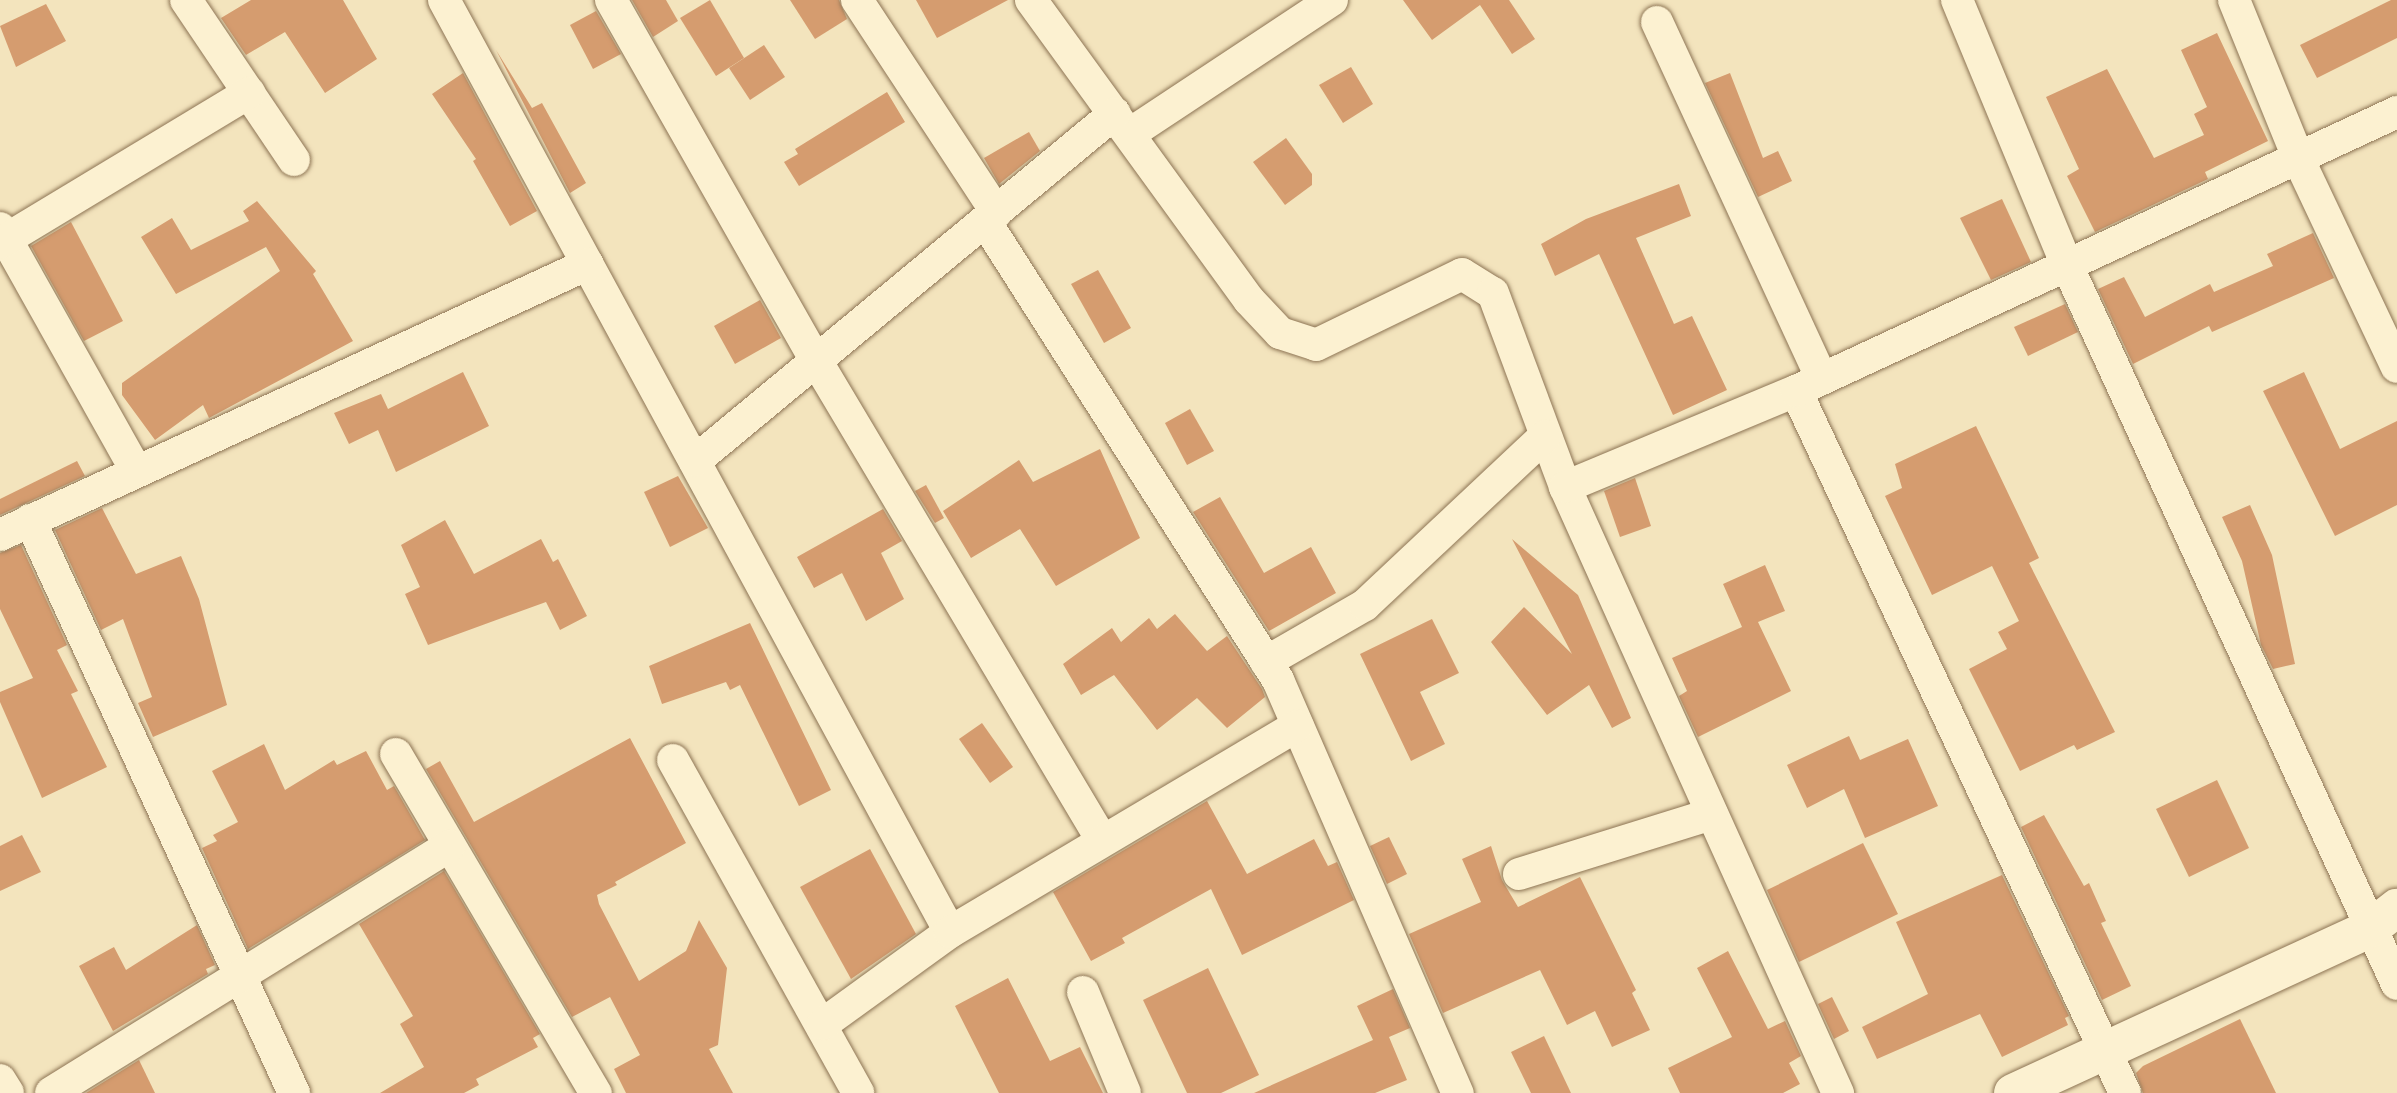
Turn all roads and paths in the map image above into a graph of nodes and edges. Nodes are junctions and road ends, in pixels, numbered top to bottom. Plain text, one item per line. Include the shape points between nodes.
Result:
1 (186, 0) edge
2 (444, 0) edge
3 (611, 0) edge
4 (857, 0) edge
5 (1031, 0) edge
6 (1332, 0) edge
7 (1957, 0) edge
8 (2234, 0) edge
9 (1657, 22) dead end
10 (248, 93) junction
11 (2397, 112) edge
12 (1123, 123) junction
13 (2298, 158) junction
14 (294, 160) dead end
15 (990, 217) junction
16 (2, 237) edge
17 (588, 264) junction
18 (2067, 265) junction
19 (817, 362) junction
20 (2397, 367) edge
21 (1809, 385) junction
22 (1545, 436) junction
23 (695, 461) junction
24 (135, 469) junction
25 (1564, 488) junction
26 (30, 520) junction
27 (0, 535) edge
28 (1266, 662) junction
29 (1297, 726) junction
30 (396, 754) dead end
31 (673, 760) dead end
32 (1712, 814) junction
33 (1102, 840) junction
34 (450, 846) junction
35 (1519, 874) dead end
36 (2384, 918) edge
37 (950, 932) junction
38 (240, 976) junction
39 (2397, 984) edge
40 (1083, 992) dead end
41 (822, 1024) junction
42 (2105, 1050) junction
43 (0, 1080) edge
44 (8, 1093) edge
45 (51, 1093) edge
46 (294, 1093) edge
47 (596, 1093) edge
48 (858, 1093) edge
49 (1125, 1093) edge
50 (1458, 1093) edge
51 (1838, 1093) edge
52 (2013, 1093) edge
53 (2125, 1093) edge

1 - 10 street
2 - 17 street
3 - 19 street
4 - 15 street
5 - 12 street
6 - 12 street
7 - 18 street
8 - 13 street
9 - 21 street
10 - 14 street
10 - 16 street
11 - 13 street
12 - 15 street
12 - 22 street via 1249,300 1280,333 1316,345 1462,274 1493,293
13 - 18 street
13 - 20 street
15 - 19 street
15 - 28 street
16 - 24 street
17 - 23 street
17 - 24 street
18 - 21 street
18 - 36 street
19 - 23 street
19 - 33 street
21 - 25 street
21 - 42 street
22 - 25 street
22 - 28 street via 1365,605
23 - 37 street
24 - 26 street
25 - 32 street
26 - 27 street
26 - 38 street
28 - 29 street
29 - 33 street
29 - 50 street
30 - 34 street
31 - 41 street
32 - 35 street
32 - 51 street
33 - 37 street
34 - 38 street
34 - 47 street
36 - 39 street
36 - 42 street
37 - 41 street
38 - 45 street
38 - 46 street
40 - 49 street
41 - 48 street
42 - 52 street
42 - 53 street
43 - 44 street

